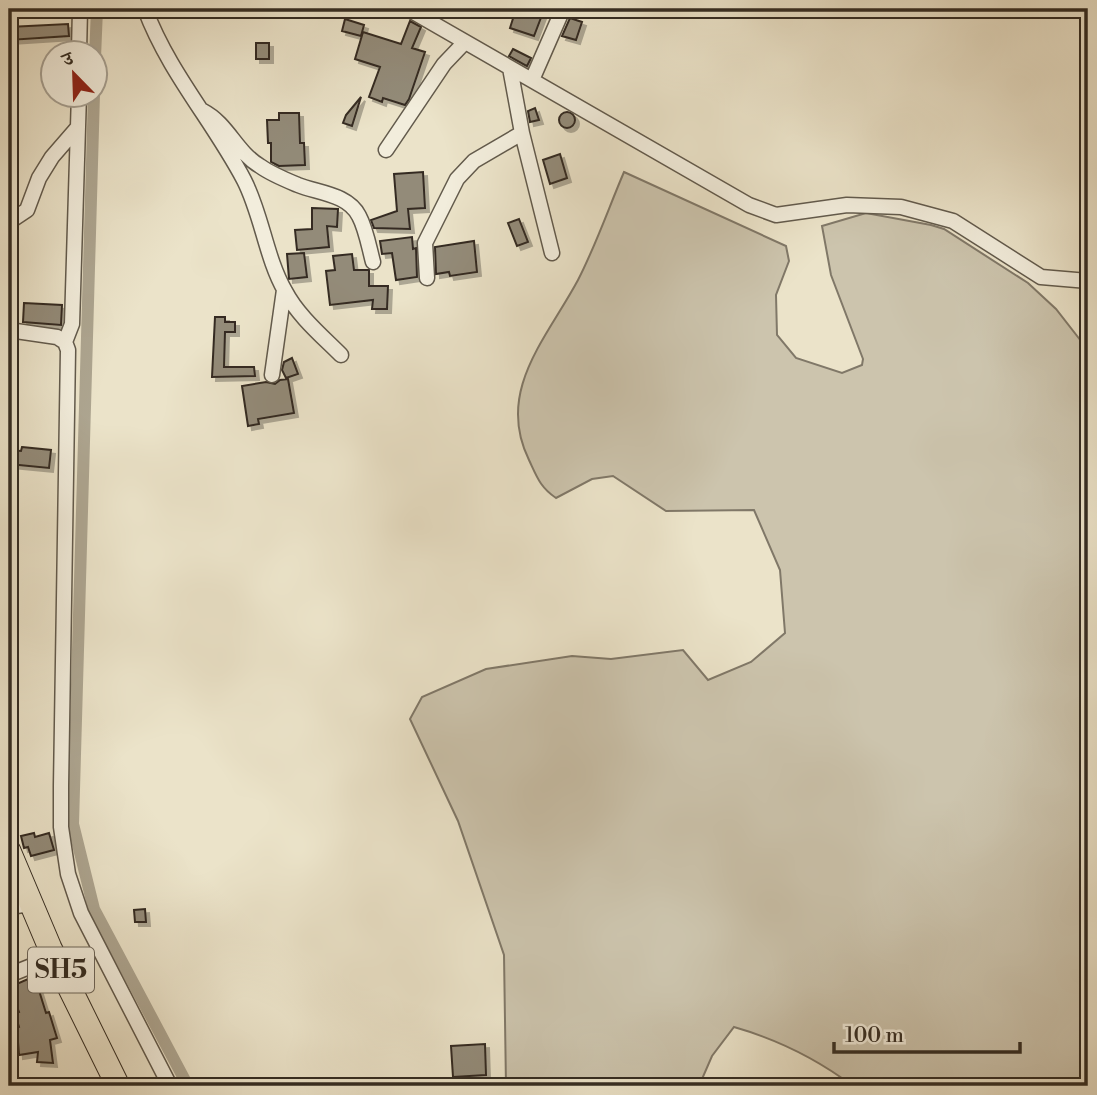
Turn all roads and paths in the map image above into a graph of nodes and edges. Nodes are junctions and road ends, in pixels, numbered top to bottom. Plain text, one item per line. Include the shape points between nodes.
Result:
1 (80, 9) edge
2 (145, 9) edge
3 (408, 9) edge
4 (563, 9) edge
5 (79, 38) edge
6 (465, 42) junction
7 (510, 68) junction
8 (532, 80) junction
9 (79, 108) edge
10 (198, 108) junction
11 (78, 127) junction
12 (522, 133) junction
13 (386, 150) dead end
14 (9, 222) edge
15 (552, 253) dead end
16 (373, 262) dead end
17 (427, 278) dead end
18 (1088, 281) edge
19 (284, 290) junction
20 (9, 330) edge
21 (65, 342) junction
22 (341, 355) dead end
23 (272, 375) dead end
24 (9, 851) edge
25 (20, 906) edge
26 (54, 957) junction
27 (9, 975) edge
28 (118, 1086) edge
29 (170, 1086) edge

1 - 5 street
2 - 10 street
3 - 6 street
4 - 8 street
6 - 7 street
6 - 13 street via 437,73
7 - 8 street
7 - 12 street
8 - 18 street via 749,205 776,215 848,205 901,207 953,221 1041,277
9 - 11 street
10 - 16 street via 221,123 260,166 299,186 346,201 359,216
10 - 19 street via 244,181
11 - 14 street via 39,178 27,210
11 - 21 street via 72,324
12 - 15 street
12 - 17 street via 474,161 457,178 425,243
19 - 22 street
19 - 23 street
20 - 21 street
21 - 29 street via 69,361 61,827 68,874 81,913
24 - 25 main road, SH5
25 - 26 main road, SH5
26 - 27 street
26 - 28 main road, SH5

